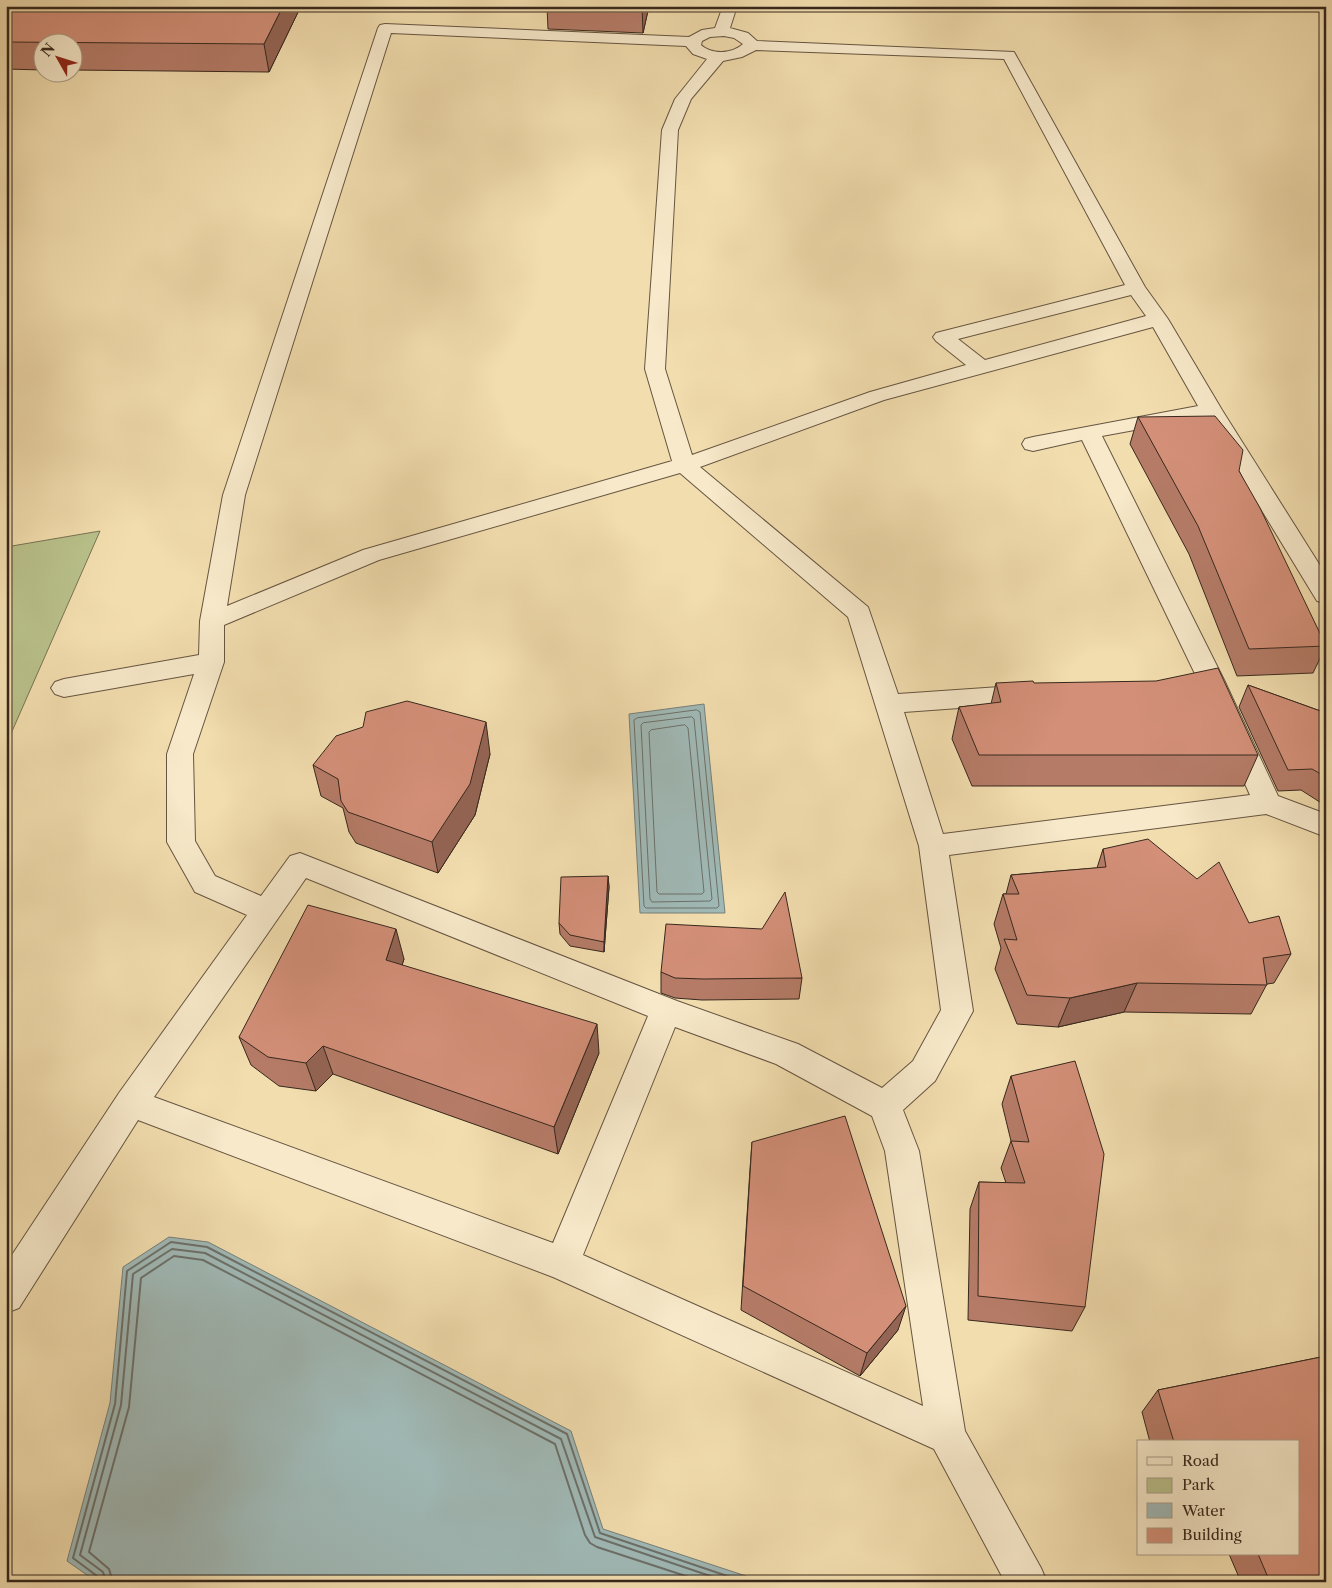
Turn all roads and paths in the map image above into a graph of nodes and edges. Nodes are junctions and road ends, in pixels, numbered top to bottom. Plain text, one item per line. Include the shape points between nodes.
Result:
1 (730, 6) edge
2 (721, 32) junction
3 (692, 42) junction
4 (750, 45) junction
5 (719, 56) junction
6 (1136, 288) junction
7 (1158, 319) junction
8 (981, 367) junction
9 (1211, 410) junction
10 (1089, 432) junction
11 (1033, 444) dead end
12 (684, 465) junction
13 (1326, 595) edge
14 (212, 621) junction
15 (211, 662) junction
16 (1211, 680) junction
17 (1182, 682) edge
18 (64, 688) dead end
19 (1054, 692) edge
20 (888, 704) junction
21 (1268, 803) junction
22 (1326, 826) edge
23 (933, 846) junction
24 (267, 911) junction
25 (666, 1010) junction
26 (131, 1103) junction
27 (885, 1106) junction
28 (562, 1263) junction
29 (6, 1296) edge
30 (947, 1436) junction
31 (1027, 1582) edge

1 - 2 lane
2 - 3 lane via 700,36
2 - 4 lane via 742,36
3 - 5 lane via 701,53
3 - 14 lane via 385,28 234,495
4 - 5 lane via 738,54
4 - 6 lane via 1009,55
5 - 12 lane via 680,103 670,130 655,369
6 - 7 lane
6 - 8 lane via 943,337
7 - 8 lane
7 - 9 lane
8 - 12 lane via 877,396
9 - 10 lane
9 - 13 lane
10 - 11 lane
10 - 16 lane
12 - 14 lane via 371,555
12 - 20 lane via 859,613
14 - 15 lane
15 - 18 lane
15 - 24 lane via 180,754 181,842 205,884
16 - 17 lane
16 - 21 lane
19 - 20 lane
20 - 23 lane
21 - 22 lane
21 - 23 lane
23 - 27 lane via 956,1011 924,1071
24 - 25 lane via 300,864
24 - 26 lane
25 - 27 lane via 787,1054
25 - 28 lane
26 - 28 lane
26 - 29 lane
27 - 30 lane via 902,1151
28 - 30 lane
30 - 31 lane

